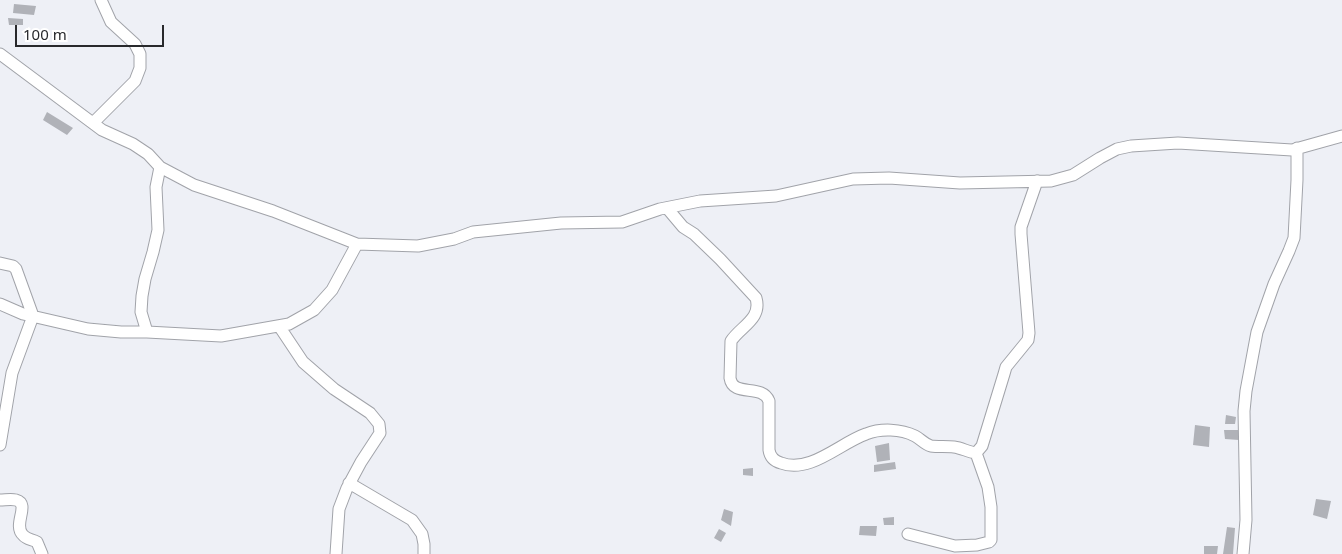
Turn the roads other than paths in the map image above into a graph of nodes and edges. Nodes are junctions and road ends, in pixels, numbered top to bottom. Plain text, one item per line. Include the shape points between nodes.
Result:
1 (101, 0) edge
2 (0, 54) edge
3 (93, 123) junction
4 (1342, 136) edge
5 (1297, 148) junction
6 (160, 167) junction
7 (1037, 181) junction
8 (667, 208) junction
9 (357, 244) junction
10 (0, 263) edge
11 (0, 304) edge
12 (33, 316) junction
13 (279, 326) junction
14 (147, 332) junction
15 (0, 445) edge
16 (976, 453) junction
17 (349, 483) junction
18 (0, 500) edge
19 (908, 534) dead end
20 (989, 542) junction
21 (42, 554) edge
22 (336, 554) edge
23 (424, 554) edge
24 (993, 554) edge
25 (1243, 554) edge

1 - 3 street via 112,22 135,44 140,54 140,68 135,81
2 - 3 street
3 - 6 street via 133,144
4 - 5 street
5 - 7 street via 1178,142 1131,146 1117,149 1073,175
5 - 25 street via 1294,238 1256,332 1246,391
6 - 9 street via 194,185
6 - 14 street via 156,187 158,230 142,296 141,312
7 - 8 street via 960,183 853,179 776,196 700,201
7 - 16 street via 1021,227 1028,337 1006,367 982,446
8 - 9 street via 622,222 561,223 473,232 418,246
8 - 16 street via 682,227 694,234 756,298 758,304 754,317 731,341 730,378 734,387 758,391 768,397 769,450 773,459 784,464 806,464 867,433 894,430 932,446 955,447
9 - 13 street via 332,290 314,310
10 - 12 street via 16,269
11 - 12 street
12 - 14 street via 88,329
12 - 15 street via 12,373
13 - 14 street via 220,336
13 - 17 street via 303,362 334,389 370,413 379,424 376,440
16 - 20 street via 991,507
17 - 22 street via 340,509
17 - 23 street via 412,520 422,534
18 - 21 street via 20,502 18,528 25,538 39,544
19 - 20 street via 954,546
20 - 24 street

